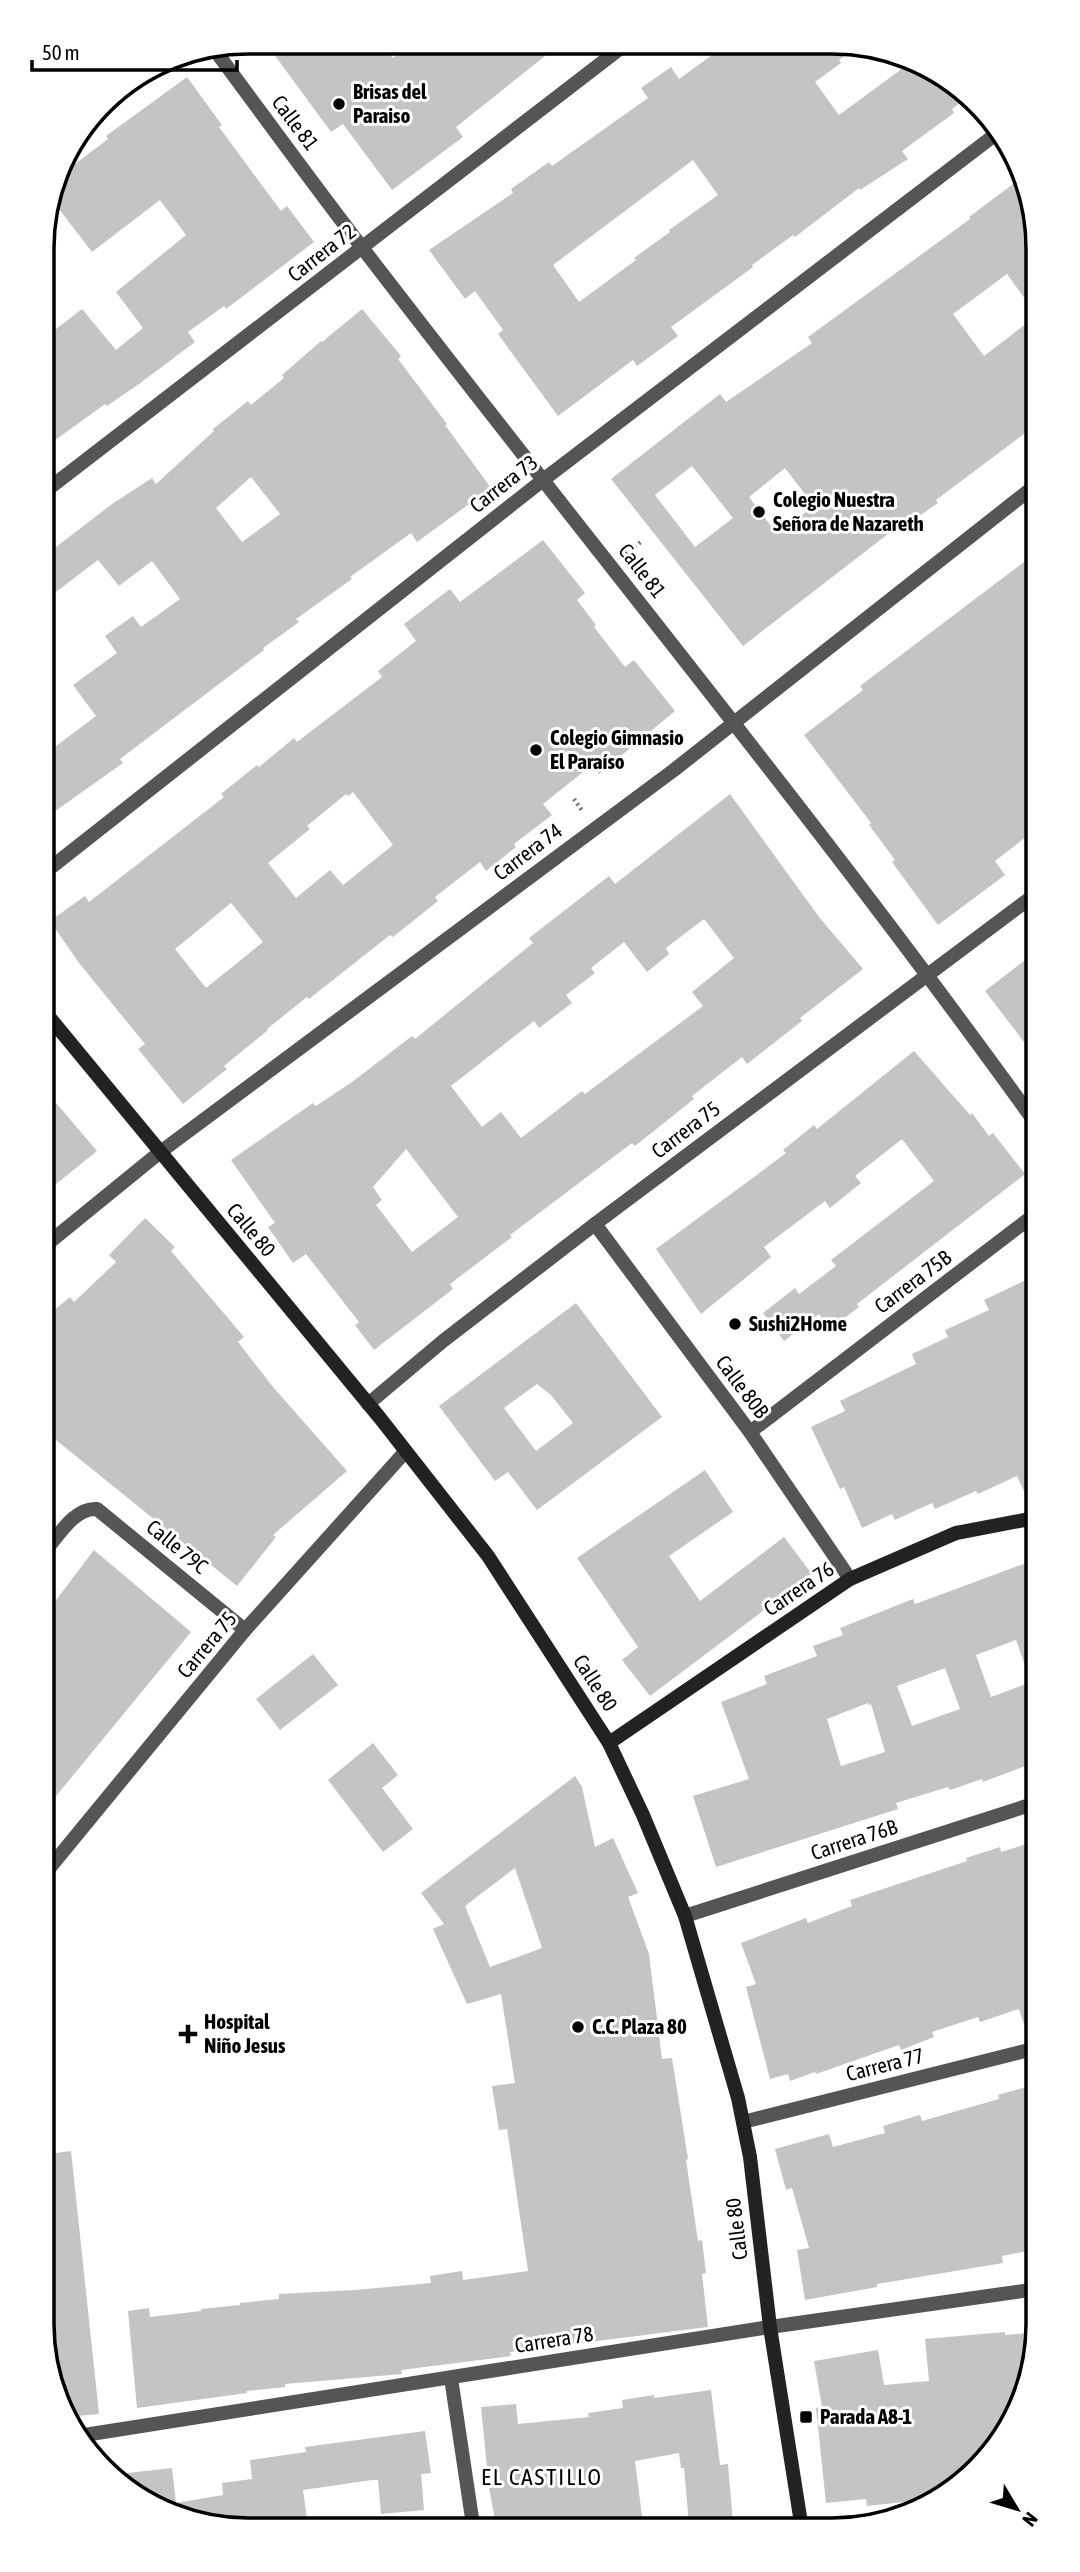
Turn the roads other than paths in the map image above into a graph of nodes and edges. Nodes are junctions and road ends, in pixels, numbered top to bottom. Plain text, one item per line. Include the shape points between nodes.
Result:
1 (613, 54) edge
2 (220, 57) edge
3 (991, 138) edge
4 (362, 248) junction
5 (543, 480) junction
6 (55, 484) edge
7 (1026, 493) edge
8 (734, 722) junction
9 (55, 865) edge
10 (1026, 902) edge
11 (929, 975) junction
12 (55, 1024) edge
13 (1026, 1109) edge
14 (159, 1153) junction
15 (1026, 1221) edge
16 (595, 1224) junction
17 (55, 1238) edge
18 (368, 1404) junction
19 (750, 1432) junction
20 (405, 1452) junction
21 (1025, 1520) edge
22 (54, 1541) edge
23 (850, 1579) junction
24 (246, 1630) junction
25 (609, 1743) junction
26 (1025, 1806) edge
27 (54, 1862) edge
28 (685, 1916) junction
29 (1025, 2051) edge
30 (743, 2122) junction
31 (1025, 2291) edge
32 (770, 2327) junction
33 (450, 2378) junction
34 (89, 2434) edge
35 (472, 2518) edge
36 (801, 2518) edge

1 - 4 street, Carrera 72
2 - 4 street, Calle 81
3 - 5 street, Carrera 73
4 - 5 street, Calle 81
4 - 6 street, Carrera 72
5 - 8 street, Calle 81
5 - 9 street, Carrera 73
7 - 8 street, Carrera 74
8 - 11 street, Calle 81
8 - 14 street, Carrera 74
10 - 11 street, Carrera 75
11 - 13 street, Calle 81
11 - 16 street, Carrera 75
12 - 14 street, Calle 80
14 - 17 street, Carrera 74
14 - 18 street, Calle 80
15 - 19 street, Carrera 75B
16 - 18 street, Carrera 75
16 - 19 street, Calle 80B
18 - 20 street, Calle 80
19 - 23 street, Calle 80B
20 - 24 street, Carrera 75
20 - 25 street, Calle 80 via 488,1556
21 - 23 street, Carrera 76 via 956,1533
22 - 24 street, Calle 79C via 79,1513 97,1509
23 - 25 street, Carrera 76
24 - 27 street, Carrera 75
25 - 28 street, Calle 80
26 - 28 street, Carrera 76B
28 - 30 street, Calle 80
29 - 30 street, Carrera 77
30 - 32 street, Calle 80
31 - 32 street, Carrera 78
32 - 33 street, Carrera 78
32 - 36 street, Calle 80
33 - 34 street, Carrera 78
33 - 35 street

